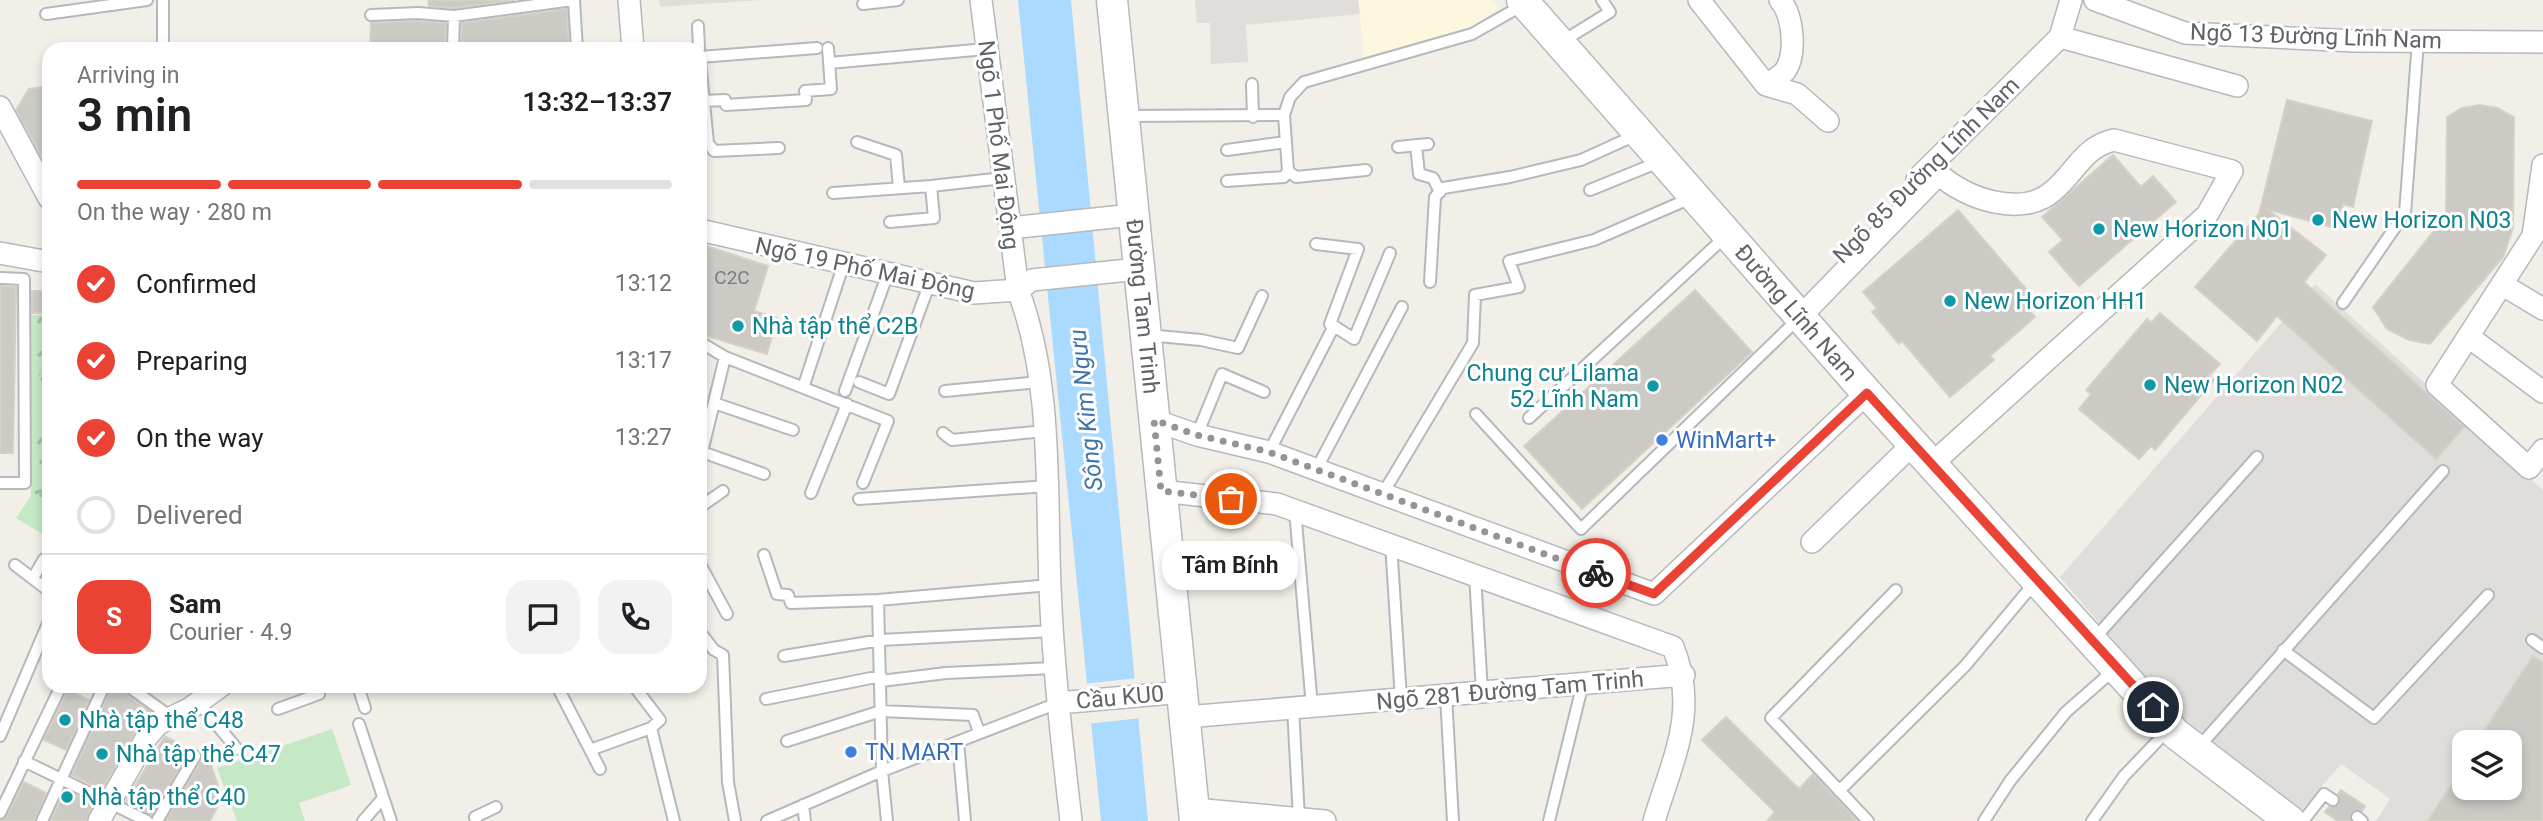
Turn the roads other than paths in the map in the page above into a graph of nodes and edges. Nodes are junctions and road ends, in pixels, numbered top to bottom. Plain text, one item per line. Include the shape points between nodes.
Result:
1 (147, 0) edge
2 (163, 0) edge
3 (418, 0) edge
4 (573, 0) edge
5 (629, 0) edge
6 (898, 0) edge
7 (981, 0) edge
8 (1112, 0) edge
9 (1602, 0) edge
10 (1699, 0) edge
11 (1780, 0) edge
12 (2071, 0) edge
13 (2095, 0) edge
14 (1524, 2) edge
15 (863, 4) dead end
16 (418, 13) junction
17 (46, 14) dead end
18 (371, 15) dead end
19 (454, 16) junction
20 (698, 26) dead end
21 (2060, 37) junction
22 (2418, 41) junction
23 (163, 42) edge
24 (453, 42) edge
25 (576, 42) edge
26 (632, 42) edge
27 (699, 42) edge
28 (2543, 42) edge
29 (1560, 43) junction
30 (986, 49) junction
31 (707, 59) edge
32 (830, 63) junction
33 (1252, 84) dead end
34 (1766, 85) junction
35 (2237, 86) dead end
36 (707, 101) edge
37 (0, 107) edge
38 (1284, 115) junction
39 (1122, 116) junction
40 (1253, 117) junction
41 (1828, 121) dead end
42 (1638, 134) junction
43 (857, 142) dead end
44 (1286, 142) junction
45 (707, 146) edge
46 (1398, 147) dead end
47 (779, 148) dead end
48 (1227, 150) dead end
49 (1662, 161) junction
50 (2543, 165) edge
51 (1366, 170) dead end
52 (1288, 171) junction
53 (1003, 178) junction
54 (1227, 181) dead end
55 (42, 185) edge
56 (931, 186) junction
57 (899, 188) junction
58 (1590, 190) dead end
59 (1440, 192) junction
60 (834, 193) dead end
61 (1694, 197) junction
62 (1121, 216) junction
63 (890, 222) dead end
64 (1010, 228) junction
65 (707, 232) edge
66 (1728, 234) junction
67 (2538, 239) edge
68 (1317, 244) dead end
69 (0, 253) edge
70 (1390, 253) dead end
71 (42, 261) edge
72 (843, 265) junction
73 (1125, 270) junction
74 (887, 276) junction
75 (0, 278) edge
76 (1430, 282) dead end
77 (929, 285) junction
78 (2503, 285) junction
79 (1018, 290) junction
80 (1262, 296) dead end
81 (2343, 303) dead end
82 (1402, 307) dead end
83 (2543, 309) edge
84 (1796, 310) junction
85 (1334, 326) junction
86 (1144, 335) junction
87 (2469, 337) junction
88 (707, 346) edge
89 (725, 357) junction
90 (859, 382) dead end
91 (1039, 382) junction
92 (804, 385) junction
93 (845, 391) dead end
94 (945, 391) dead end
95 (1264, 392) dead end
96 (2543, 392) edge
97 (1867, 393) junction
98 (714, 403) junction
99 (847, 404) junction
100 (1476, 414) dead end
101 (1529, 418) dead end
102 (1154, 420) junction
103 (793, 430) dead end
104 (1045, 431) junction
105 (707, 432) edge
106 (943, 433) dead end
107 (1197, 435) junction
108 (2543, 450) edge
109 (1269, 452) junction
110 (1924, 453) junction
111 (707, 454) edge
112 (2257, 457) dead end
113 (1316, 470) junction
114 (2443, 471) dead end
115 (764, 474) dead end
116 (0, 483) edge
117 (25, 483) junction
118 (863, 483) dead end
119 (1048, 486) junction
120 (723, 491) dead end
121 (1161, 491) junction
122 (16, 492) dead end
123 (811, 493) dead end
124 (1382, 495) junction
125 (859, 499) dead end
126 (707, 502) edge
127 (1295, 510) junction
128 (1812, 542) dead end
129 (1391, 544) junction
130 (764, 555) dead end
131 (42, 562) edge
132 (15, 565) dead end
133 (1475, 575) junction
134 (33, 578) junction
135 (707, 578) edge
136 (2036, 580) junction
137 (42, 585) edge
138 (1050, 585) junction
139 (1896, 590) dead end
140 (2488, 594) dead end
141 (878, 600) junction
142 (727, 614) dead end
143 (1052, 631) junction
144 (42, 637) edge
145 (881, 640) junction
146 (2532, 640) dead end
147 (707, 641) edge
148 (2092, 641) junction
149 (2543, 648) edge
150 (2283, 650) junction
151 (784, 656) dead end
152 (2117, 667) junction
153 (1054, 668) junction
154 (1684, 675) junction
155 (881, 679) junction
156 (1584, 684) junction
157 (1482, 692) junction
158 (58, 693) edge
159 (101, 693) edge
160 (137, 693) edge
161 (211, 693) edge
162 (319, 693) edge
163 (360, 693) edge
164 (561, 693) edge
165 (639, 693) edge
166 (1446, 695) junction
167 (766, 699) dead end
168 (1401, 699) junction
169 (0, 701) edge
170 (1174, 701) junction
171 (198, 702) junction
172 (1058, 703) junction
173 (1303, 707) junction
174 (12, 708) junction
175 (365, 708) dead end
176 (278, 709) dead end
177 (881, 711) junction
178 (171, 718) junction
179 (359, 724) dead end
180 (651, 727) junction
181 (2171, 727) junction
182 (979, 732) junction
183 (0, 736) edge
184 (787, 741) dead end
185 (958, 742) junction
186 (237, 749) dead end
187 (590, 750) junction
188 (2197, 750) junction
189 (195, 756) dead end
190 (24, 761) junction
191 (600, 769) dead end
192 (882, 771) junction
193 (62, 779) junction
194 (1839, 790) junction
195 (383, 798) junction
196 (2333, 800) dead end
197 (803, 805) junction
198 (496, 807) dead end
199 (104, 812) edge
200 (0, 813) edge
201 (1194, 815) edge
202 (1299, 818) junction
203 (1985, 818) edge
204 (42, 821) edge
205 (146, 821) edge
206 (157, 821) edge
207 (363, 821) edge
208 (391, 821) edge
209 (476, 821) edge
210 (674, 821) edge
211 (735, 821) edge
212 (766, 821) edge
213 (805, 821) edge
214 (887, 821) edge
215 (965, 821) edge
216 (1071, 821) edge
217 (1325, 821) edge
218 (1453, 821) edge
219 (1549, 821) edge
220 (1654, 821) edge
221 (1868, 821) edge
222 (1997, 821) edge
223 (2092, 821) edge
224 (2290, 821) edge
225 (2303, 821) edge

1 - 17 lane
2 - 23 lane
3 - 16 lane
4 - 19 lane
4 - 25 lane
5 - 26 street
6 - 15 lane
7 - 30 street, Ngõ 1 Phố Mai Động
8 - 39 main road, Đường Tam Trinh
9 - 29 lane via 1611,12
10 - 34 street
11 - 34 street via 1793,28 1789,60 1785,71
12 - 21 street, Ngõ 85 Đường Lĩnh Nam
13 - 22 street, Ngõ 13 Đường Lĩnh Nam via 2185,33
14 - 29 main road, Đường Lĩnh Nam
14 - 38 lane via 1472,34 1304,82 1290,97
16 - 18 lane
16 - 19 lane
19 - 24 lane
20 - 27 lane
21 - 35 street
21 - 84 street, Ngõ 85 Đường Lĩnh Nam
22 - 28 street, Ngõ 13 Đường Lĩnh Nam
22 - 81 lane via 2405,213
29 - 42 main road, Đường Lĩnh Nam
30 - 32 lane
30 - 53 street, Ngõ 1 Phố Mai Động
31 - 32 lane via 822,48
32 - 36 lane via 831,89 805,91 806,100 726,105 725,100
33 - 40 lane
34 - 41 street via 1797,94
37 - 55 street
38 - 40 lane
38 - 44 lane
39 - 40 lane
39 - 62 main road, Đường Tam Trinh
42 - 49 main road, Đường Lĩnh Nam
42 - 59 lane via 1581,160
43 - 57 lane via 896,155
44 - 48 lane
44 - 52 lane
45 - 47 lane via 714,152
46 - 59 lane via 1422,144 1419,174 1433,178
49 - 58 lane
49 - 61 main road, Đường Lĩnh Nam
50 - 67 street
51 - 52 lane via 1296,177
52 - 54 lane via 1284,177
53 - 56 lane
53 - 64 street, Ngõ 1 Phố Mai Động
56 - 57 lane
56 - 63 lane via 934,218
57 - 60 lane
59 - 76 lane via 1435,197
61 - 66 main road, Đường Lĩnh Nam
61 - 124 lane via 1594,240 1509,261 1519,287 1475,295 1473,343
62 - 64 street
62 - 73 main road, Đường Tam Trinh
64 - 79 street, Ngõ 1 Phố Mai Động
65 - 72 street, Ngõ 19 Phố Mai Động
66 - 84 main road, Đường Lĩnh Nam
66 - 101 lane
67 - 78 street
68 - 85 lane via 1357,249 1330,324
69 - 71 street
70 - 85 lane via 1354,339
72 - 74 street, Ngõ 19 Phố Mai Động
72 - 92 lane
73 - 79 street via 1032,280
73 - 86 main road, Đường Tam Trinh
74 - 77 street, Ngõ 19 Phố Mai Động
74 - 93 lane
75 - 117 lane via 24,279
77 - 79 street, Ngõ 19 Phố Mai Động via 990,294
77 - 90 lane via 889,394
78 - 83 street
78 - 87 street
79 - 91 street via 1027,313
80 - 86 lane via 1238,348
82 - 113 lane
84 - 97 main road, Đường Lĩnh Nam
84 - 100 lane via 1581,529
84 - 110 street via 1939,174 1953,188 1971,196 2000,204 2024,202 2052,193 2097,144 2114,141 2232,171 2207,215
85 - 109 lane
86 - 102 main road, Đường Tam Trinh
87 - 96 street
87 - 108 street via 2437,385 2529,468
88 - 89 lane
89 - 92 lane
89 - 98 lane
91 - 94 lane
91 - 104 street
92 - 99 lane
95 - 107 lane via 1222,374
97 - 110 main road, Đường Lĩnh Nam
97 - 124 street via 1654,594
98 - 103 lane
98 - 105 lane
99 - 118 lane via 888,421
99 - 123 lane
102 - 107 street
102 - 121 main road, Đường Tam Trinh
104 - 106 lane via 952,440
104 - 119 street
107 - 109 street
109 - 113 street
110 - 128 street
110 - 136 main road, Đường Lĩnh Nam
111 - 115 lane
112 - 148 lane
113 - 124 street
114 - 150 lane
116 - 117 lane
117 - 122 lane
119 - 125 lane
119 - 138 street
120 - 126 lane
121 - 127 street
121 - 170 main road, Đường Tam Trinh
127 - 129 street
127 - 173 lane
129 - 133 street
129 - 168 lane
130 - 141 lane via 777,594 788,595 791,603
131 - 134 lane
132 - 134 lane
133 - 154 street via 1673,647
133 - 157 lane
134 - 137 lane
135 - 142 lane
136 - 148 main road, Đường Lĩnh Nam
136 - 194 lane via 1965,666
138 - 141 lane
138 - 143 street
139 - 194 lane via 1771,718
140 - 150 lane via 2374,718
141 - 145 lane
143 - 145 lane
143 - 153 street
144 - 174 lane
145 - 151 lane
145 - 155 lane
146 - 149 lane
147 - 211 lane via 723,655 728,782
148 - 152 main road, Đường Lĩnh Nam
150 - 188 lane
152 - 181 main road, Đường Lĩnh Nam
152 - 203 lane via 2066,712
153 - 155 lane
153 - 172 street
154 - 156 street, Ngõ 281 Đường Tam Trinh
154 - 220 street via 1686,718
155 - 167 lane
155 - 177 lane
156 - 157 street, Ngõ 281 Đường Tam Trinh
156 - 219 lane
157 - 166 street, Ngõ 281 Đường Tam Trinh
158 - 190 lane
159 - 193 lane
160 - 178 lane
161 - 171 street
162 - 176 lane
163 - 175 lane
164 - 187 lane
165 - 180 lane via 660,720
166 - 168 street, Ngõ 281 Đường Tam Trinh
166 - 218 lane
168 - 173 street, Ngõ 281 Đường Tam Trinh
169 - 174 lane
170 - 172 street, Cầu KU0
170 - 173 street, Ngõ 281 Đường Tam Trinh
170 - 201 main road, Đường Tam Trinh
171 - 178 street
171 - 186 lane
172 - 182 lane
172 - 216 street
173 - 202 lane
174 - 183 lane
177 - 182 lane via 973,715
177 - 184 lane
177 - 192 lane
178 - 199 street via 147,737
179 - 195 lane
180 - 187 lane
180 - 210 lane
181 - 188 main road, Đường Lĩnh Nam
181 - 223 lane via 2124,776
182 - 185 lane
185 - 192 lane
185 - 215 lane
187 - 191 lane
188 - 224 main road, Đường Lĩnh Nam
189 - 206 lane
190 - 193 lane
190 - 200 lane
192 - 197 lane
192 - 214 lane
193 - 199 lane
193 - 204 lane
194 - 221 lane
195 - 207 lane
195 - 208 lane
196 - 225 lane via 2324,794
197 - 212 lane
197 - 213 lane
198 - 209 lane via 475,817
199 - 205 lane
201 - 202 street
202 - 217 street
203 - 222 lane

